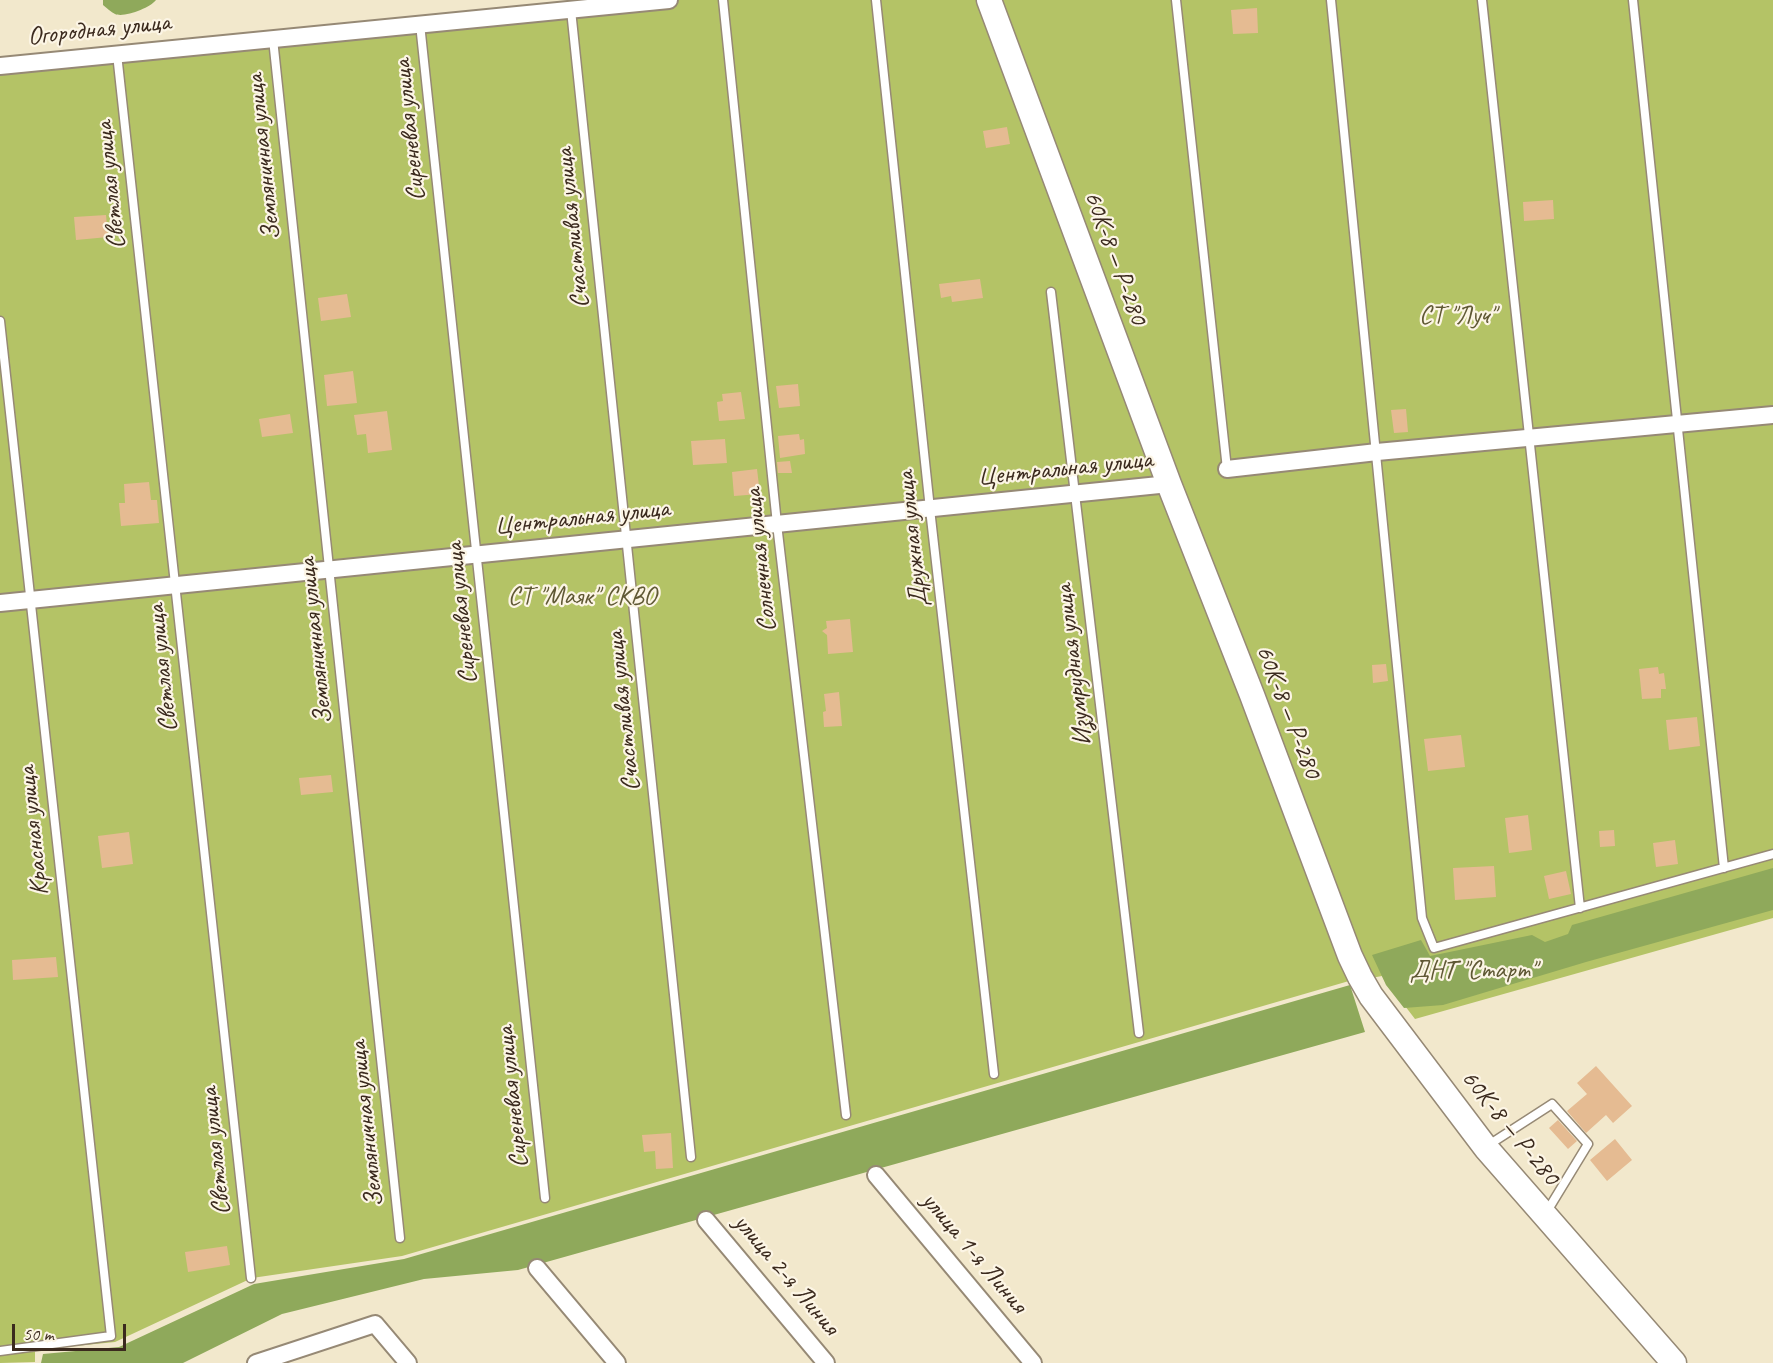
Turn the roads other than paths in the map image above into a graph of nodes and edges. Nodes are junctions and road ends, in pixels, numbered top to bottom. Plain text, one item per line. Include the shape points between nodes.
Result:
1 (669, 0) edge
2 (723, 0) edge
3 (876, 0) edge
4 (989, 0) edge
5 (1176, 0) edge
6 (1331, 0) edge
7 (1482, 0) edge
8 (1634, 0) edge
9 (571, 10) junction
10 (420, 24) junction
11 (273, 39) junction
12 (117, 54) junction
13 (0, 66) edge
14 (1051, 292) dead end
15 (0, 321) edge
16 (1773, 415) edge
17 (1678, 424) junction
18 (1528, 438) junction
19 (1377, 452) junction
20 (1227, 469) joint
21 (1169, 484) junction
22 (1075, 494) junction
23 (930, 509) junction
24 (777, 524) junction
25 (627, 540) junction
26 (477, 555) junction
27 (329, 570) junction
28 (175, 585) junction
29 (30, 600) junction
30 (0, 603) edge
31 (1773, 854) edge
32 (1724, 868) junction
33 (1580, 908) junction
34 (1139, 1033) dead end
35 (994, 1074) dead end
36 (846, 1115) dead end
37 (1486, 1148) junction
38 (691, 1157) dead end
39 (876, 1175) dead end
40 (545, 1198) dead end
41 (1545, 1216) junction
42 (706, 1220) dead end
43 (400, 1238) dead end
44 (537, 1268) dead end
45 (251, 1278) dead end
46 (0, 1351) edge
47 (1667, 1360) edge
48 (256, 1363) edge
49 (408, 1363) edge
50 (617, 1363) edge
51 (826, 1363) edge
52 (1033, 1363) edge

1 - 9 street, Огородная улица
2 - 24 lane, Солнечная улица
3 - 23 lane, Дружная улица
4 - 21 street, 60К-8 — Р-280
5 - 20 lane
6 - 19 lane
7 - 18 lane
8 - 17 lane
9 - 10 street, Огородная улица
9 - 25 lane, Счастливая улица
10 - 11 street, Огородная улица
10 - 26 lane, Сиреневая улица
11 - 12 street, Огородная улица
11 - 27 lane, Земляничная улица
12 - 13 street, Огородная улица
12 - 28 lane, Светлая улица
14 - 22 lane, Изумрудная улица
15 - 29 lane, Красная улица
16 - 17 street
17 - 18 street
17 - 32 lane
18 - 19 street
18 - 33 lane
19 - 20 street
19 - 33 lane via 1422,918 1434,948
21 - 22 street, Центральная улица
21 - 37 street, 60К-8 — Р-280 via 1360,977
22 - 23 street, Центральная улица
22 - 34 lane, Изумрудная улица
23 - 24 street, Центральная улица
23 - 35 lane, Дружная улица
24 - 25 street, Центральная улица
24 - 36 lane, Солнечная улица
25 - 26 street, Центральная улица
25 - 38 lane, Счастливая улица
26 - 27 street, Центральная улица
26 - 40 lane, Сиреневая улица
27 - 28 street, Центральная улица
27 - 43 lane, Земляничная улица
28 - 29 street, Центральная улица
28 - 45 lane, Светлая улица
29 - 30 street, Центральная улица
29 - 46 lane, Красная улица via 111,1336
31 - 32 lane
32 - 33 lane
37 - 41 street, 60К-8 — Р-280
37 - 41 lane via 1552,1104 1588,1144
39 - 52 street, улица 1-я Линия
41 - 47 street, 60К-8 — Р-280
42 - 51 street, улица 2-я Линия
44 - 50 street
48 - 49 street via 375,1324

